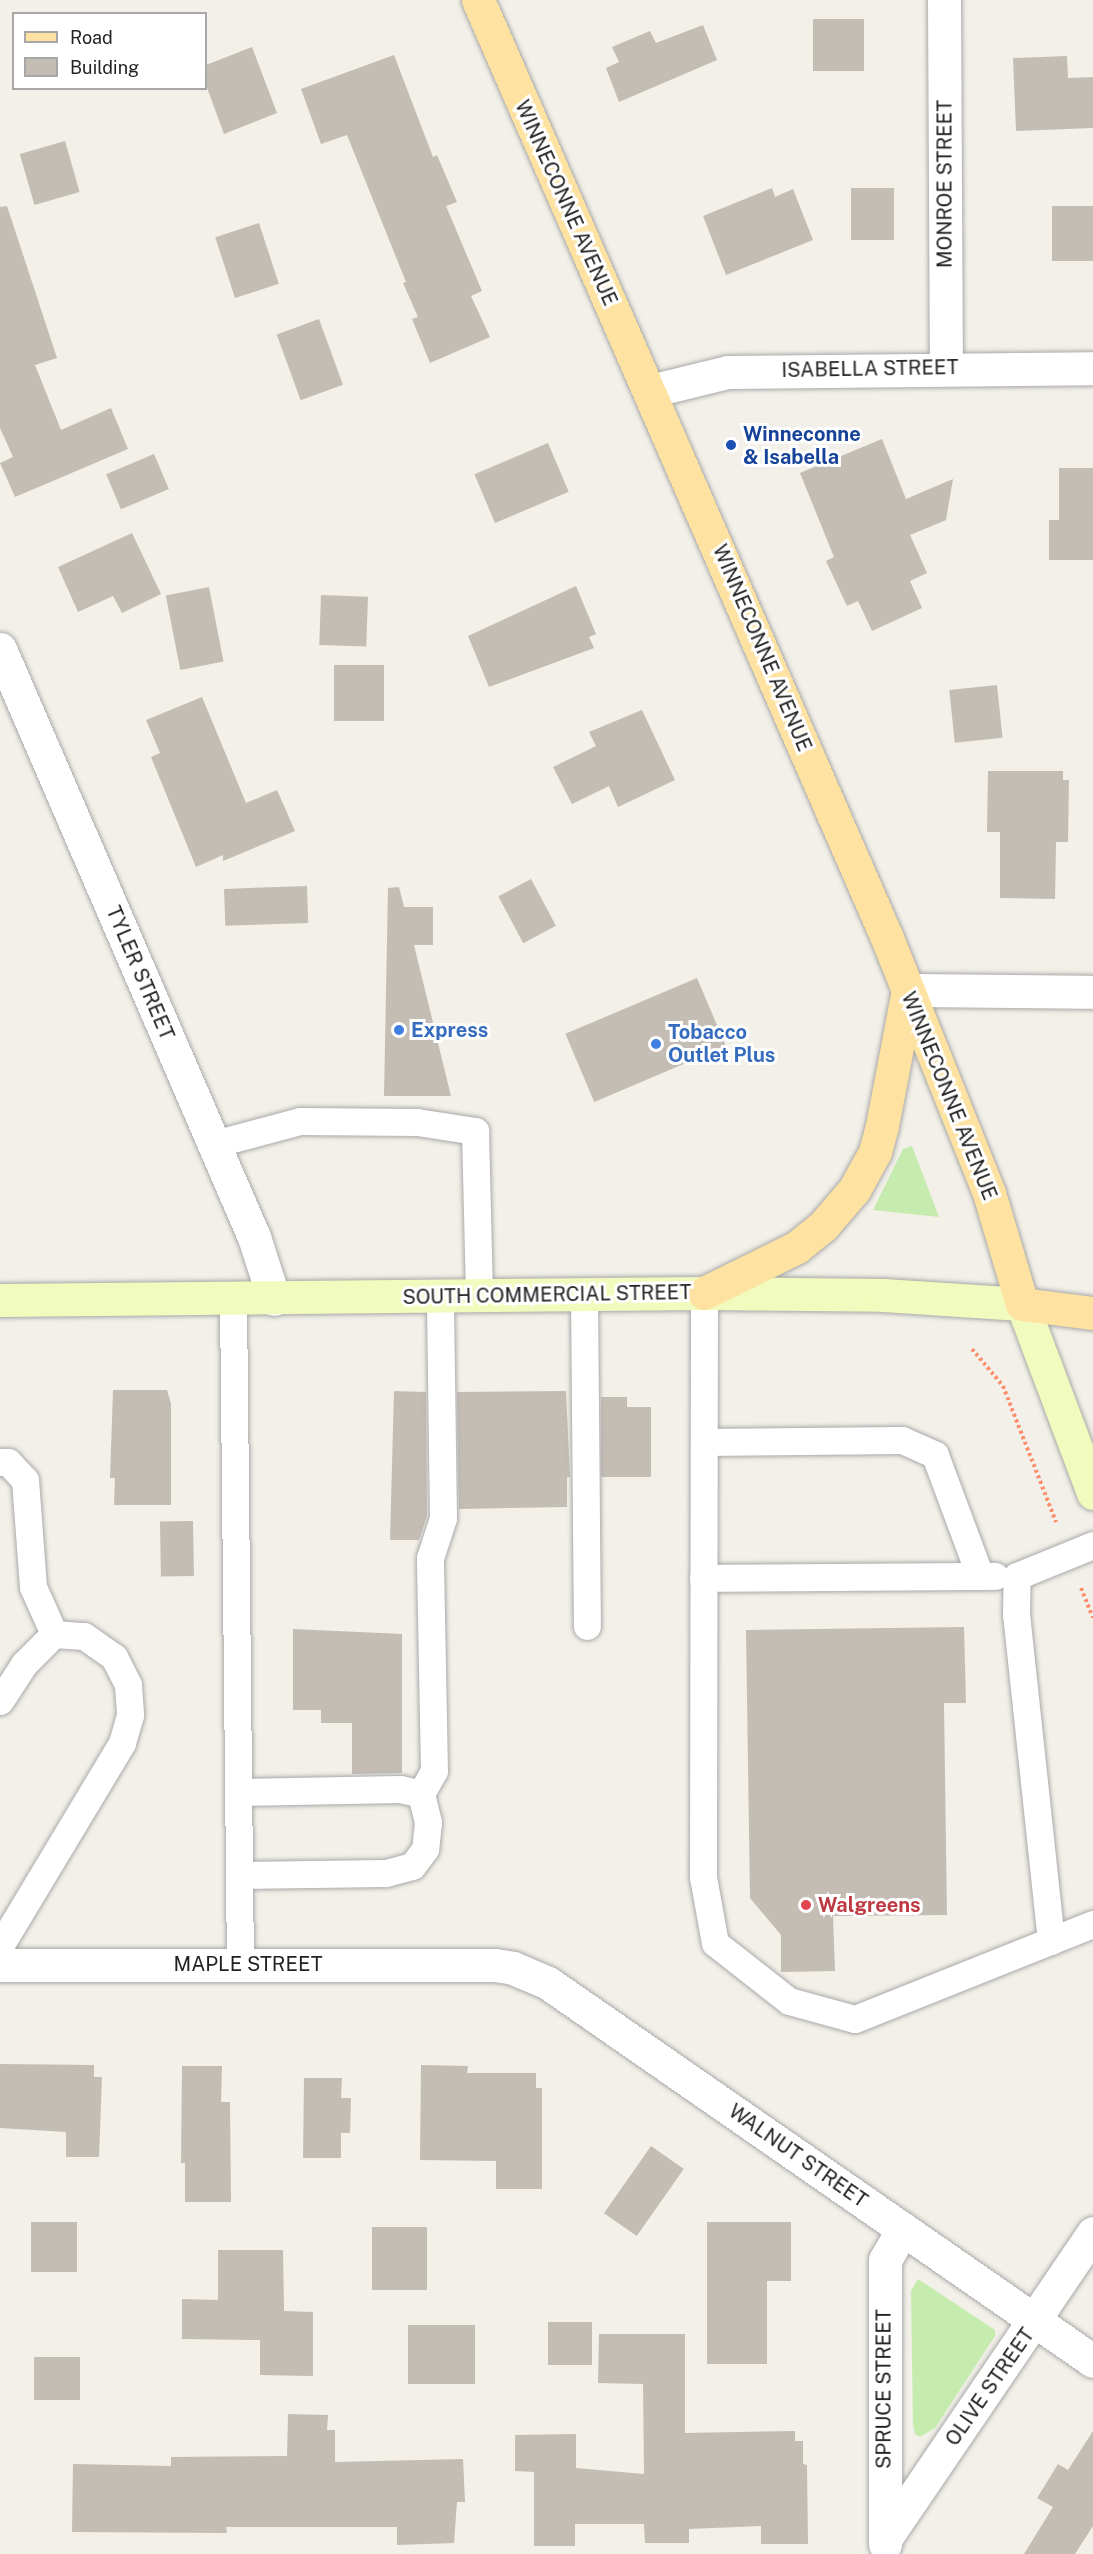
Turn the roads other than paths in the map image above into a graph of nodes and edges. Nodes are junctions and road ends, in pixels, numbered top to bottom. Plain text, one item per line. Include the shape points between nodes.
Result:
1 (478, 0) edge
2 (944, 0) edge
3 (946, 368) junction
4 (1093, 368) edge
5 (650, 391) junction
6 (0, 650) edge
7 (908, 990) junction
8 (1093, 992) edge
9 (214, 1144) junction
10 (584, 1293) junction
11 (704, 1293) junction
12 (478, 1295) junction
13 (440, 1296) junction
14 (233, 1299) junction
15 (274, 1299) junction
16 (0, 1300) edge
17 (1022, 1304) junction
18 (1093, 1313) edge
19 (704, 1442) junction
20 (0, 1462) edge
21 (1093, 1493) edge
22 (1081, 1550) edge
23 (980, 1576) junction
24 (1017, 1576) junction
25 (703, 1578) junction
26 (587, 1626) dead end
27 (54, 1634) junction
28 (0, 1701) edge
29 (239, 1792) junction
30 (421, 1794) junction
31 (239, 1875) junction
32 (1093, 1924) edge
33 (1051, 1941) junction
34 (0, 1946) edge
35 (240, 1964) junction
36 (0, 1965) edge
37 (495, 1965) joint
38 (903, 2229) junction
39 (1093, 2233) edge
40 (1035, 2322) junction
41 (1093, 2361) edge
42 (885, 2547) edge

1 - 5 main road, WINNECONNE AVENUE
2 - 3 street, MONROE STREET
3 - 4 street, ISABELLA STREET
3 - 5 street, ISABELLA STREET via 728,372
5 - 7 main road, WINNECONNE AVENUE
6 - 9 street, TYLER STREET
7 - 8 street
7 - 11 main road via 882,1126 864,1174 839,1210 797,1247
7 - 17 main road, WINNECONNE AVENUE via 989,1193
9 - 12 lane via 300,1121 417,1122 475,1131
9 - 15 street, TYLER STREET via 255,1237
10 - 11 main road, SOUTH COMMERCIAL STREET
10 - 12 main road, SOUTH COMMERCIAL STREET
10 - 26 lane
11 - 17 main road, SOUTH COMMERCIAL STREET via 883,1295
11 - 19 lane
12 - 13 main road, SOUTH COMMERCIAL STREET
13 - 15 main road, SOUTH COMMERCIAL STREET
13 - 30 lane via 442,1518 430,1558 435,1771
14 - 15 main road, SOUTH COMMERCIAL STREET
14 - 16 main road, SOUTH COMMERCIAL STREET
14 - 29 lane via 232,1479
17 - 18 main road, SOUTH COMMERCIAL STREET
17 - 21 main road
19 - 23 lane via 902,1440 935,1455
19 - 25 lane
20 - 27 lane via 8,1462 25,1480 33,1587
22 - 24 lane
23 - 24 lane
23 - 25 lane
24 - 33 lane via 1016,1615
25 - 33 lane via 703,1877 715,1943 789,2001 855,2019
27 - 28 lane via 24,1664
27 - 34 lane via 84,1636 114,1658 128,1685 130,1714 122,1743
29 - 30 lane via 400,1789
29 - 31 lane
30 - 31 lane via 428,1822 425,1849 412,1866 385,1873
31 - 35 lane
32 - 33 lane
35 - 36 street, MAPLE STREET
35 - 37 street, MAPLE STREET
37 - 38 street, WALNUT STREET via 548,1983
38 - 40 street, WALNUT STREET
38 - 42 street, SPRUCE STREET via 885,2260
39 - 40 street, OLIVE STREET
40 - 41 street, WALNUT STREET
40 - 42 street, OLIVE STREET

